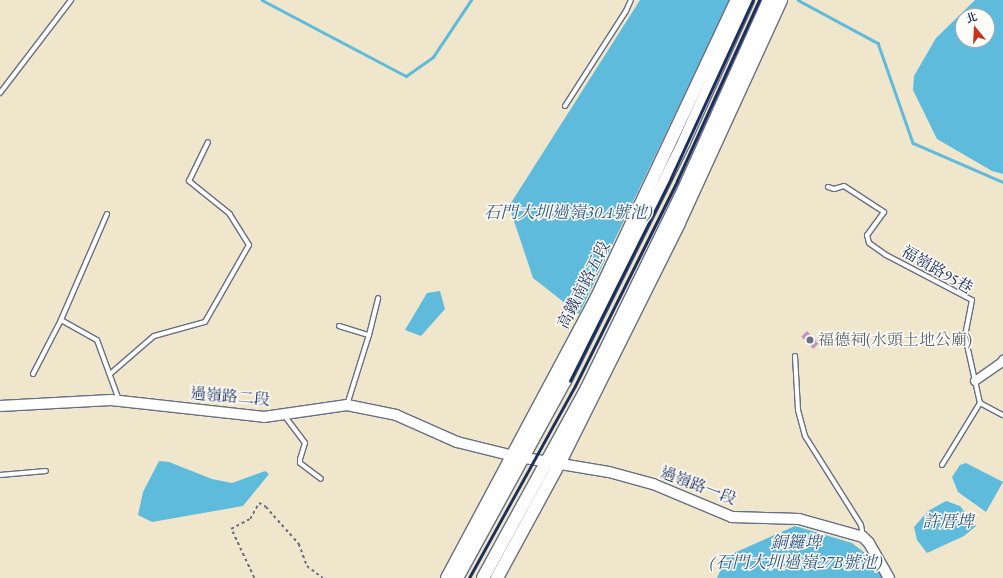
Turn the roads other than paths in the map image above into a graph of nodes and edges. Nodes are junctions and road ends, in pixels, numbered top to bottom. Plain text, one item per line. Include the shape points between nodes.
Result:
1 (71, 0) edge
2 (631, 0) edge
3 (738, 0) edge
4 (748, 0) edge
5 (769, 0) edge
6 (781, 0) edge
7 (717, 45) junction
8 (707, 90) junction
9 (0, 93) edge
10 (565, 106) dead end
11 (208, 142) dead end
12 (715, 145) junction
13 (828, 187) dead end
14 (684, 189) junction
15 (107, 214) dead end
16 (378, 298) dead end
17 (61, 320) junction
18 (339, 326) dead end
19 (369, 335) junction
20 (795, 356) dead end
21 (1003, 360) edge
22 (34, 374) dead end
23 (110, 374) junction
24 (975, 381) junction
25 (119, 401) junction
26 (980, 403) junction
27 (0, 406) edge
28 (347, 406) junction
29 (284, 415) junction
30 (1003, 415) edge
31 (517, 457) junction
32 (553, 463) junction
33 (942, 465) dead end
34 (46, 471) dead end
35 (0, 475) edge
36 (320, 478) dead end
37 (863, 537) junction
38 (446, 578) edge
39 (457, 578) edge
40 (483, 578) edge
41 (497, 578) edge
42 (889, 578) edge

1 - 9 lane
2 - 10 lane
3 - 7 main road, 高鐵南路五段
4 - 8 main road, 高鐵南路五段
5 - 14 main road
6 - 12 main road
7 - 8 main road
7 - 31 main road, 高鐵南路五段 via 598,297
8 - 31 main road, 高鐵南路五段 via 684,142 565,381
11 - 23 lane via 189,181 230,214 249,245 205,322 154,336
12 - 14 main road
12 - 32 main road
13 - 24 lane, 福嶺路95巷 via 834,189 844,186 884,212 867,235 869,243 886,255 972,300 965,336
14 - 32 main road
15 - 17 lane
16 - 19 lane
17 - 22 lane
17 - 23 lane via 97,340
18 - 19 lane
19 - 28 lane
20 - 37 lane via 798,410 805,436 862,525
21 - 24 street
23 - 25 lane
24 - 26 lane, 福嶺路95巷
25 - 27 street, 過嶺路二段
25 - 29 street, 過嶺路二段 via 264,417
26 - 30 lane
26 - 33 lane
28 - 29 street, 過嶺路二段
28 - 31 street, 過嶺路二段 via 396,415 457,442
29 - 36 lane via 305,443 300,463
31 - 32 street, 過嶺路一段
31 - 38 main road, 高鐵南路五段
31 - 39 main road, 高鐵南路五段
32 - 37 street, 過嶺路一段 via 609,472 653,484 732,517 799,519
32 - 40 main road
32 - 41 main road
34 - 35 lane
37 - 42 street

